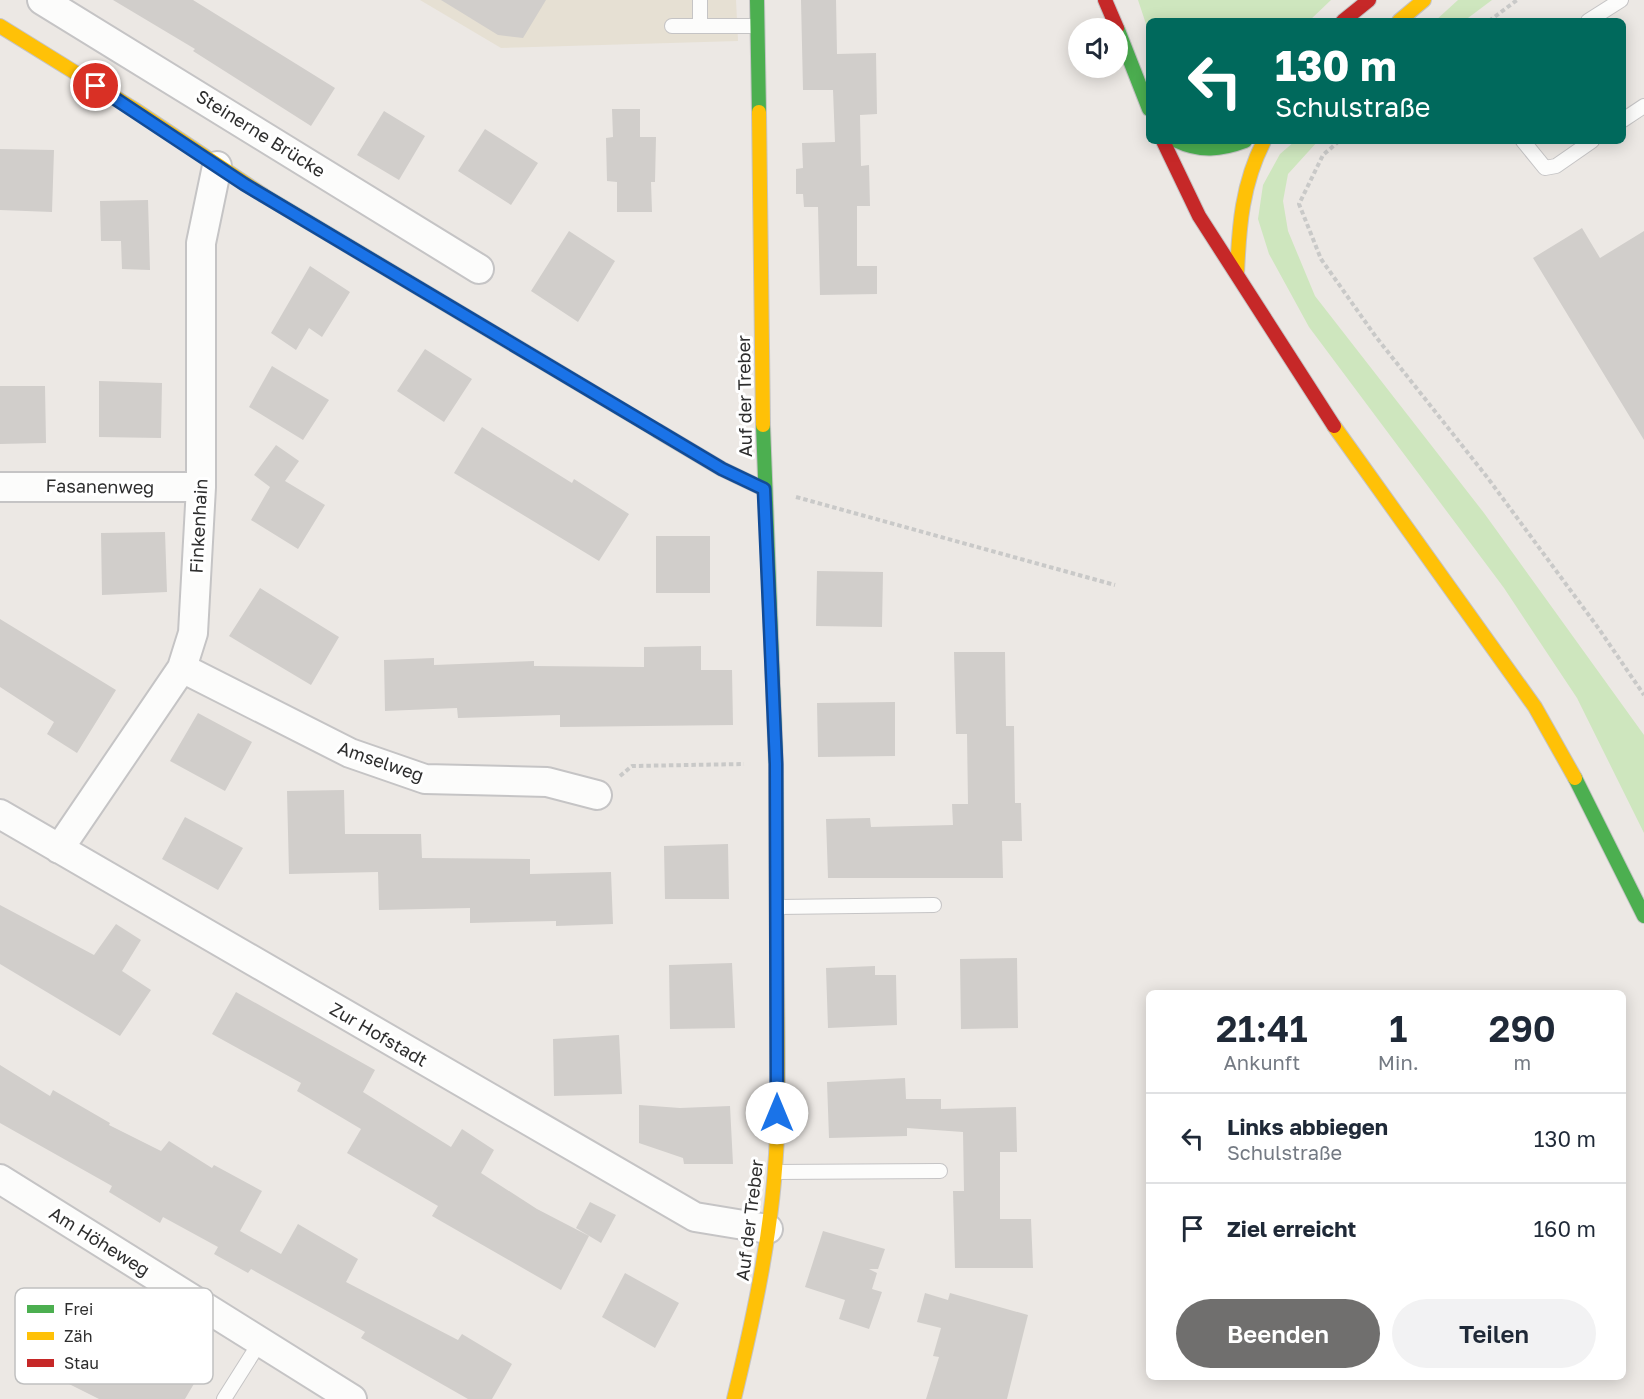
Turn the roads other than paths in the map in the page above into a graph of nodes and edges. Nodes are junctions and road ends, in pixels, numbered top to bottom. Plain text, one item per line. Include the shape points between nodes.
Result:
1 (42, 0) edge
2 (700, 0) edge
3 (757, 0) edge
4 (1106, 0) edge
5 (1369, 0) edge
6 (1424, 0) edge
7 (1621, 0) edge
8 (1113, 18) edge
9 (1347, 18) edge
10 (1403, 18) edge
11 (1593, 18) edge
12 (0, 26) edge
13 (672, 26) dead end
14 (700, 26) junction
15 (757, 26) junction
16 (1128, 56) edge
17 (1146, 102) edge
18 (1644, 106) edge
19 (1626, 118) edge
20 (1164, 144) edge
21 (1182, 144) edge
22 (1237, 144) edge
23 (1262, 144) edge
24 (1525, 144) edge
25 (1588, 144) edge
26 (217, 166) junction
27 (479, 269) dead end
28 (1237, 274) junction
29 (0, 487) edge
30 (201, 487) junction
31 (764, 489) junction
32 (182, 668) junction
33 (597, 795) road end
34 (0, 814) edge
35 (59, 849) junction
36 (934, 904) dead end
37 (778, 907) junction
38 (1644, 916) edge
39 (940, 1170) dead end
40 (775, 1172) junction
41 (0, 1179) edge
42 (768, 1229) junction
43 (174, 1288) edge
44 (213, 1313) edge
45 (260, 1342) junction
46 (224, 1399) edge
47 (351, 1399) edge
48 (734, 1399) edge

1 - 27 street, Steinerne Brücke
2 - 14 lane
3 - 15 street, Auf der Treber
4 - 8 street
5 - 9 street
6 - 10 street
7 - 11 lane
12 - 26 street
13 - 14 lane
14 - 15 lane
15 - 31 street, Auf der Treber
16 - 17 street
18 - 19 lane
20 - 28 street via 1199,216
21 - 22 street via 1189,148 1224,149
23 - 28 street via 1250,165 1240,205
24 - 25 lane via 1545,168 1556,166
26 - 30 street, Finkenhain via 201,243
26 - 31 street via 701,457
28 - 38 street via 1319,406 1535,707 1594,811
29 - 30 street, Fasanenweg
30 - 32 street, Finkenhain via 193,633
31 - 37 street, Auf der Treber
32 - 33 street, Amselweg via 350,753 425,779 547,782
32 - 35 street, Finkenhain
34 - 35 street, Zur Hofstadt
35 - 42 street, Zur Hofstadt via 695,1217
36 - 37 lane
37 - 40 street, Auf der Treber
39 - 40 lane
40 - 42 street, Auf der Treber
41 - 43 street, Am Höheweg
42 - 48 street, Auf der Treber via 755,1311
44 - 45 street, Am Höheweg
45 - 46 lane
45 - 47 street, Am Höheweg

